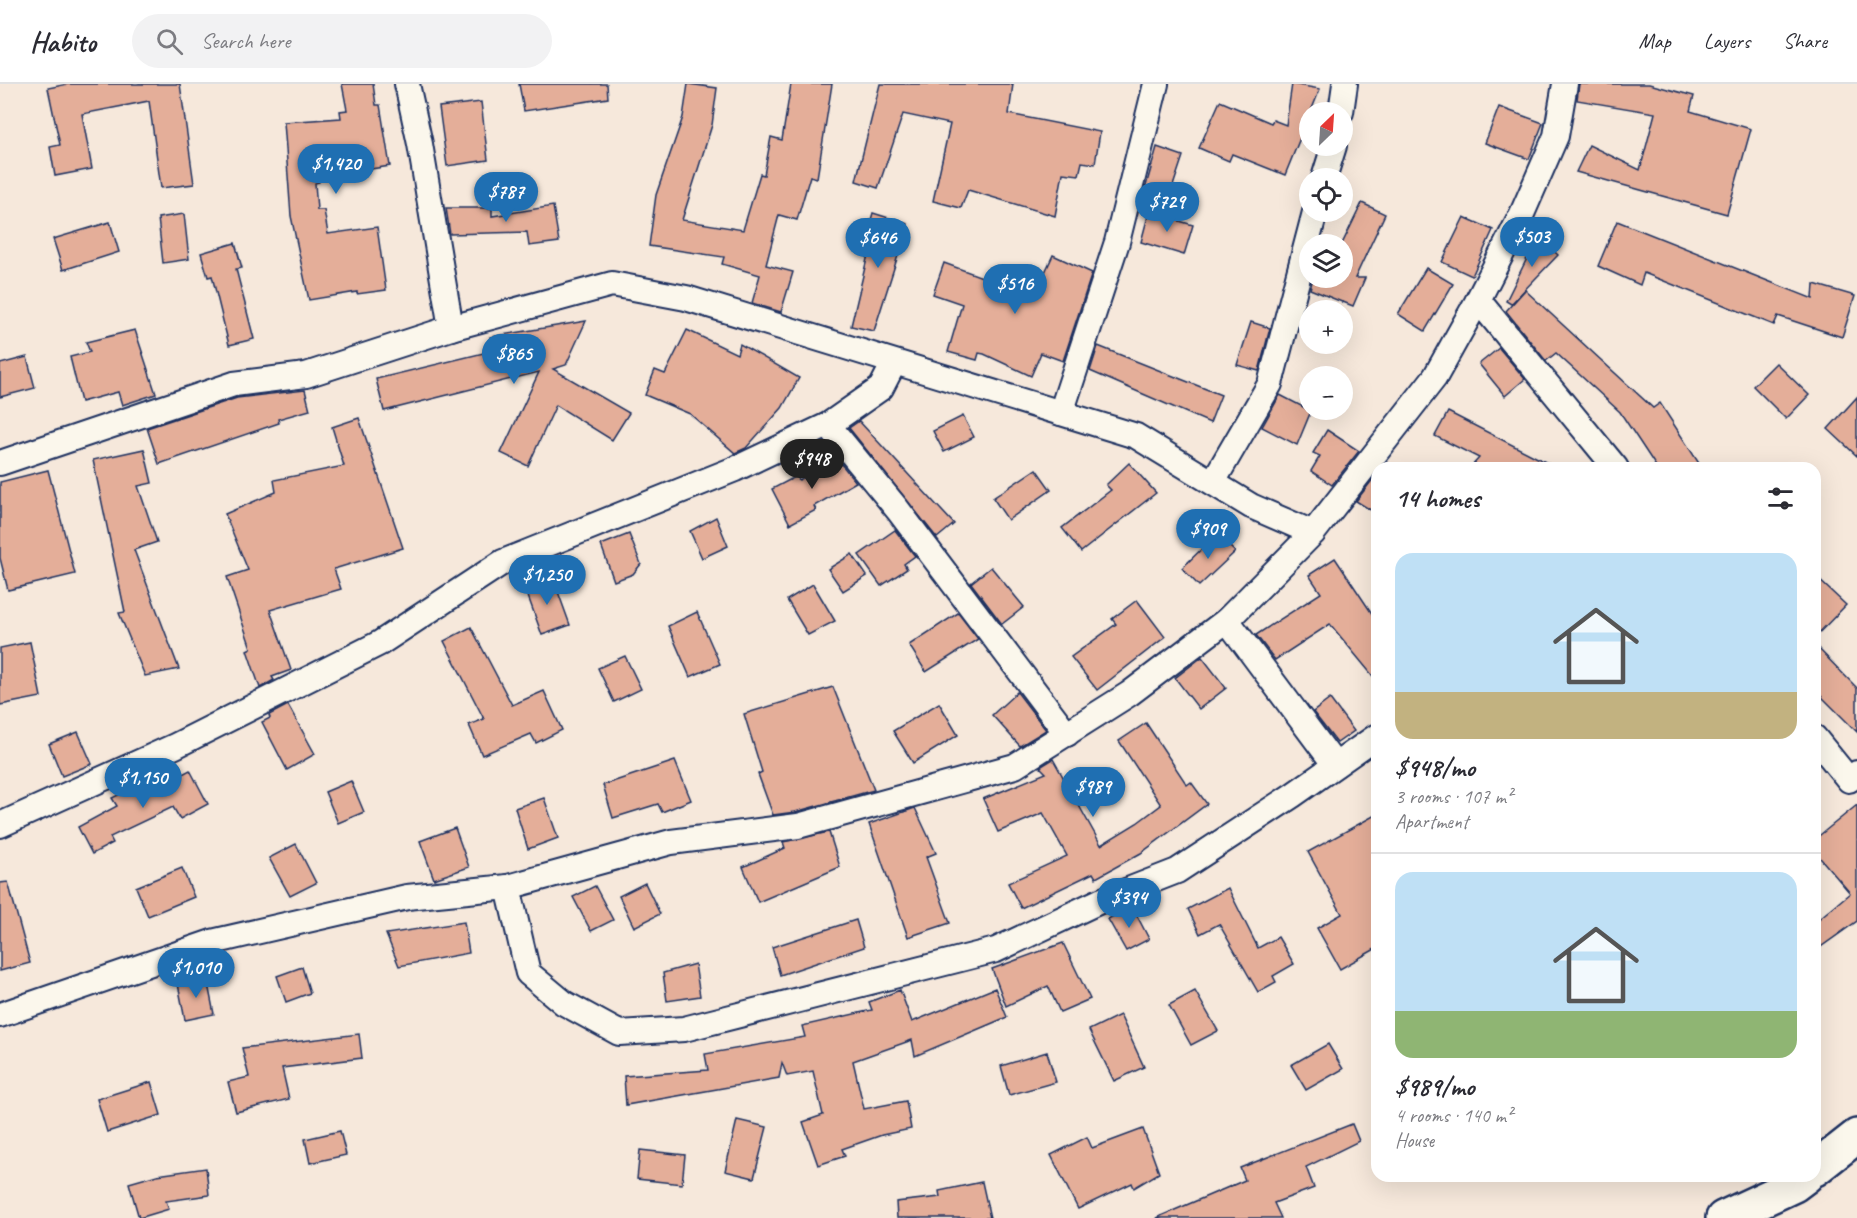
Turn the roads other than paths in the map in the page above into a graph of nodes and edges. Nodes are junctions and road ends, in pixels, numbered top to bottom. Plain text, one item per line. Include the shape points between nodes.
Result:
1 (406, 84) edge
2 (1156, 84) edge
3 (1345, 84) edge
4 (1565, 84) edge
5 (1342, 102) edge
6 (1312, 222) edge
7 (1478, 300) junction
8 (451, 328) junction
9 (894, 363) junction
10 (1061, 413) junction
11 (828, 425) junction
12 (1611, 462) edge
13 (0, 463) edge
14 (1214, 482) junction
15 (1313, 533) junction
16 (1227, 620) junction
17 (1067, 734) junction
18 (1371, 740) edge
19 (1821, 745) edge
20 (1335, 765) junction
21 (1857, 773) edge
22 (0, 825) edge
23 (508, 887) junction
24 (0, 1015) edge
25 (1857, 1136) edge
26 (1821, 1164) edge
27 (1798, 1182) edge
28 (1723, 1218) edge

1 - 8 street
2 - 10 street via 1117,242
3 - 5 street
4 - 7 street via 1556,136
6 - 14 street via 1270,384
7 - 12 street
7 - 15 street via 1435,376
8 - 9 street via 612,284 686,298
8 - 13 street via 306,375 234,384
9 - 10 street
9 - 11 street via 880,388
10 - 14 street via 1137,436
11 - 17 street via 898,510
11 - 22 street via 735,469 502,562 380,643 175,746
14 - 15 street via 1251,506
15 - 16 street
16 - 17 street via 1129,694
16 - 20 street
17 - 23 street via 1015,766 798,826 671,842
18 - 20 street
19 - 21 street via 1849,780
20 - 23 street via 1177,871 1100,901 996,950 684,1029 618,1033 564,1003 528,974
23 - 24 street via 407,897 212,942
25 - 26 highway
27 - 28 highway

